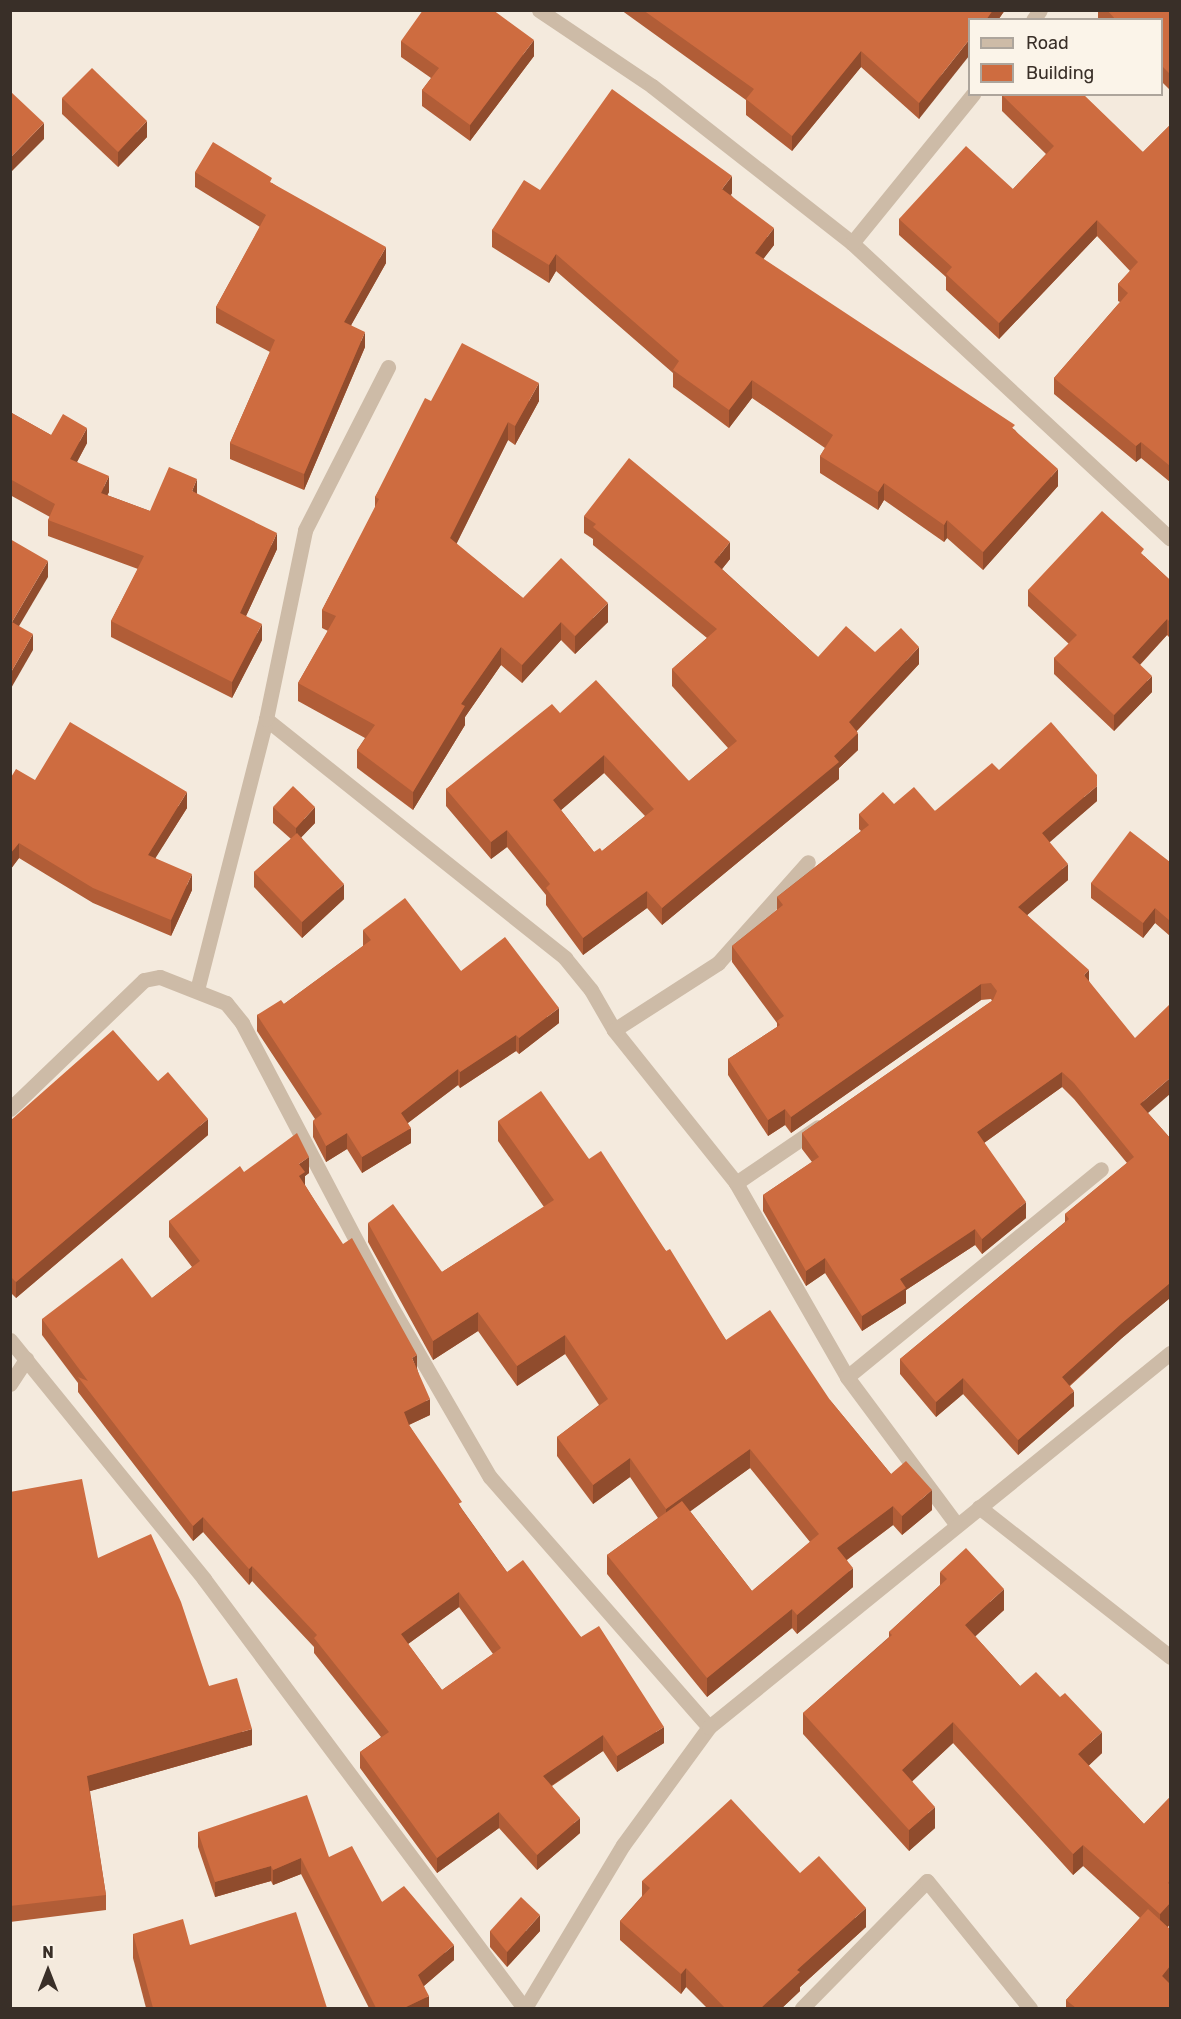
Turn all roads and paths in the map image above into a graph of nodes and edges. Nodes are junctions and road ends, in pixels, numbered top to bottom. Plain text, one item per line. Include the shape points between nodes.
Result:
1 (538, 10) edge
2 (971, 96) edge
3 (852, 243) junction
4 (388, 367) dead end
5 (1170, 538) edge
6 (266, 719) junction
7 (808, 862) dead end
8 (197, 990) junction
9 (614, 1030) junction
10 (10, 1109) edge
11 (832, 1117) edge
12 (1101, 1168) dead end
13 (736, 1183) junction
14 (10, 1340) edge
15 (1170, 1353) edge
16 (26, 1359) junction
17 (847, 1377) junction
18 (10, 1384) edge
19 (979, 1507) junction
20 (957, 1525) junction
21 (1170, 1657) edge
22 (708, 1727) junction
23 (524, 2008) edge
24 (802, 2008) edge
25 (1030, 2008) edge

1 - 3 street via 652,86
2 - 3 street
3 - 5 street
4 - 6 street via 311,511
6 - 8 street
6 - 9 street via 565,958 591,990
7 - 9 street via 718,963
8 - 10 street via 160,977 144,980
8 - 22 street via 226,1003 242,1023 389,1303 490,1477
9 - 13 street
11 - 13 street
12 - 17 street
13 - 17 street
14 - 16 street
15 - 19 street
16 - 18 street
16 - 23 street via 204,1579
17 - 20 street
19 - 20 street
19 - 21 street
20 - 22 street
22 - 23 street via 623,1845
24 - 25 street via 927,1881

